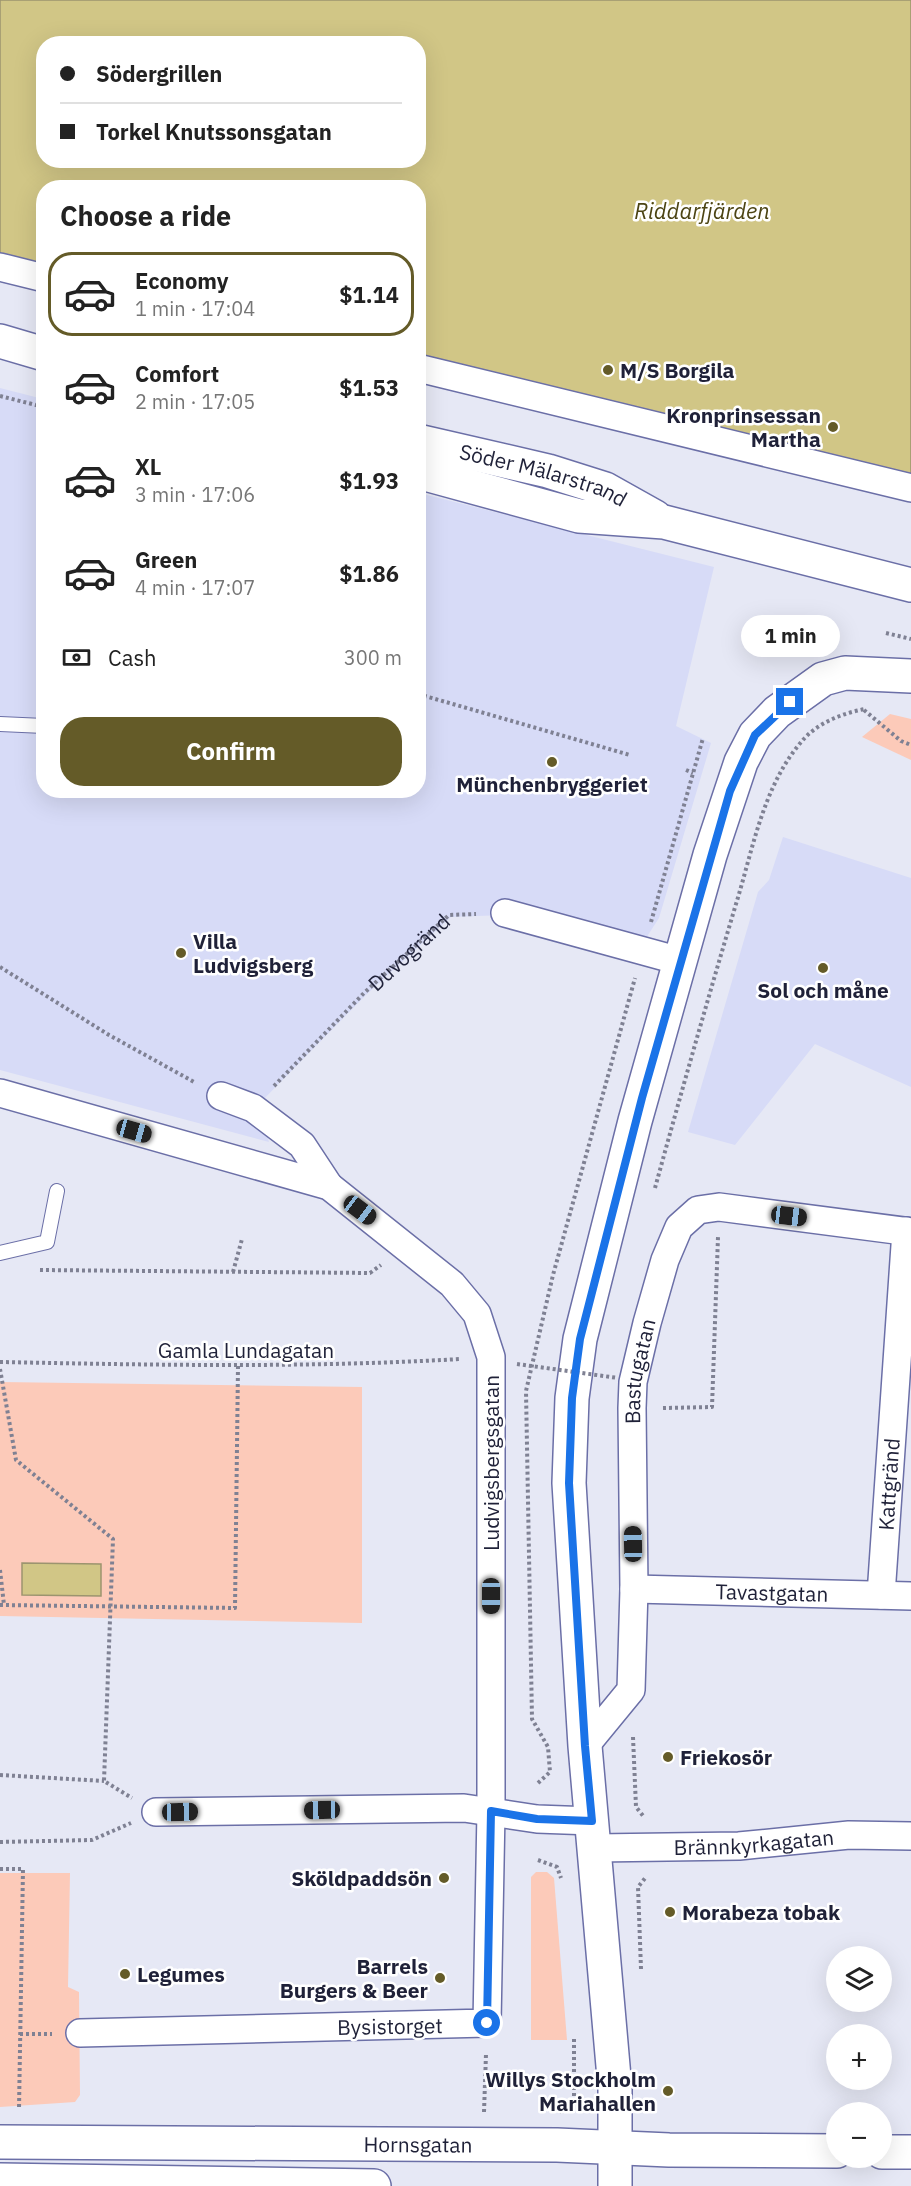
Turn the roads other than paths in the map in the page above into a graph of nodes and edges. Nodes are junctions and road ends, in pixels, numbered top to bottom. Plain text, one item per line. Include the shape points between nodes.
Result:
1 (0, 267) edge
2 (36, 276) edge
3 (0, 341) edge
4 (36, 352) edge
5 (426, 370) edge
6 (426, 443) edge
7 (426, 474) edge
8 (911, 488) edge
9 (664, 522) junction
10 (911, 585) edge
11 (911, 676) edge
12 (0, 724) edge
13 (36, 726) edge
14 (505, 913) road end
15 (680, 961) junction
16 (0, 1093) edge
17 (221, 1096) road end
18 (329, 1186) junction
19 (57, 1191) dead end
20 (909, 1231) edge
21 (0, 1253) edge
22 (634, 1589) junction
23 (881, 1595) junction
24 (911, 1596) edge
25 (585, 1746) junction
26 (491, 1811) junction
27 (156, 1812) road end
28 (594, 1835) junction
29 (911, 1836) edge
30 (80, 2033) dead end
31 (0, 2142) edge
32 (39, 2142) junction
33 (616, 2147) junction
34 (826, 2151) edge
35 (892, 2152) edge
36 (911, 2152) edge
37 (0, 2180) edge
38 (38, 2183) edge
39 (374, 2186) edge
40 (615, 2186) edge

1 - 2 street
3 - 4 street
5 - 8 street
6 - 9 street, Söder Mälarstrand via 548,471 605,489
7 - 9 street, Söder Mälarstrand via 579,516
9 - 10 street, Söder Mälarstrand
11 - 15 street via 845,674 823,679 777,712 755,735 730,791
12 - 13 lane
14 - 15 street
15 - 25 street via 592,1283 572,1398 569,1483
16 - 18 street, Ludvigsbergsgatan
17 - 18 street, Ludvigsbergsgatan via 253,1108 302,1145
18 - 26 street, Ludvigsbergsgatan via 452,1284 477,1314 504,1360
19 - 21 lane via 47,1242
20 - 22 street, Bastugatan via 719,1207 698,1210 679,1227 665,1260 633,1382
20 - 23 street, Kattgränd
22 - 23 street, Tavastgatan
22 - 25 street, Bastugatan via 631,1690
23 - 24 street, Tavastgatan
25 - 28 street
26 - 27 street, Brännkyrkagatan
26 - 28 street, Brännkyrkagatan
26 - 30 street, Bysistorget via 487,2023
28 - 29 street, Brännkyrkagatan via 739,1846 849,1835
28 - 33 street via 615,2089
31 - 32 street, Hornsgatan
32 - 33 street, Hornsgatan
32 - 38 street
33 - 34 street, Hornsgatan
33 - 40 street
35 - 36 street
37 - 38 street, Hornsgatan
38 - 39 street, Hornsgatan

